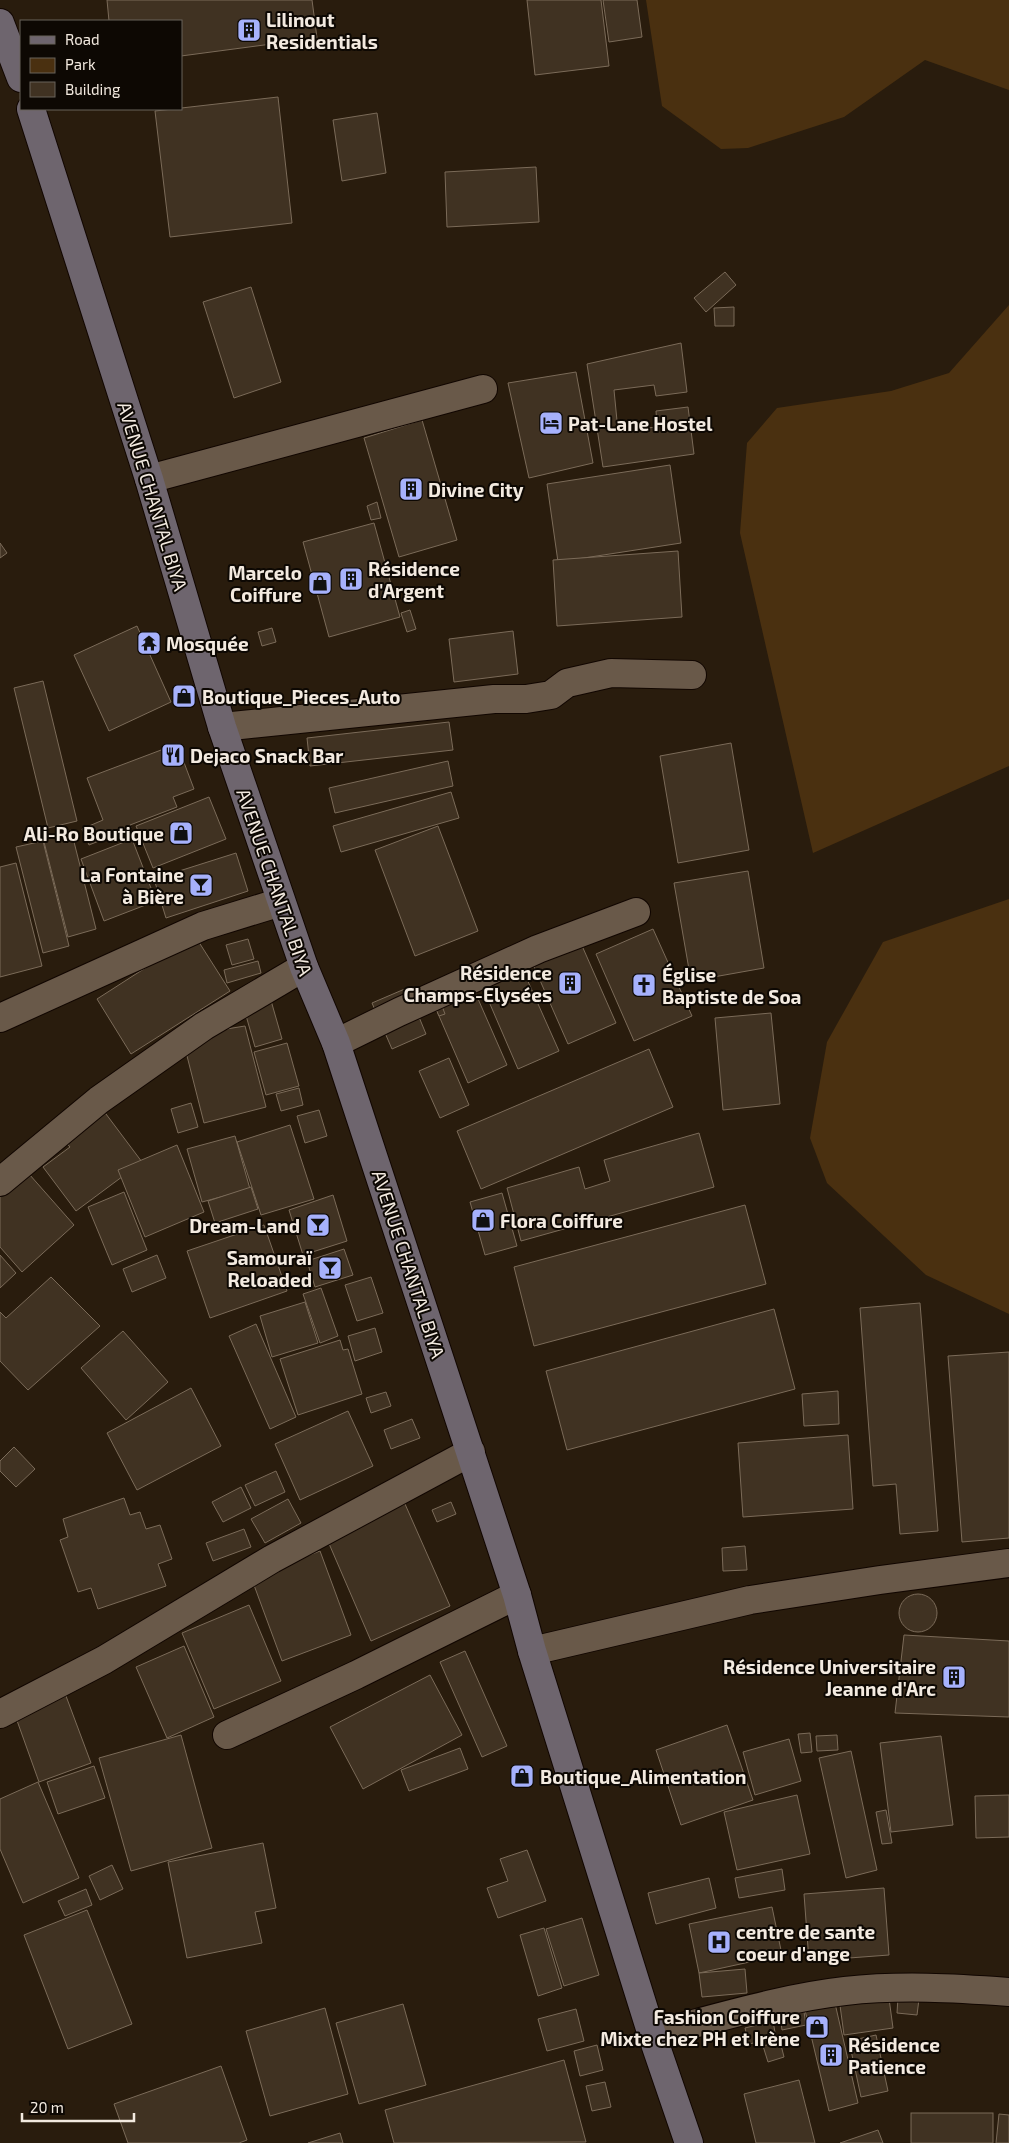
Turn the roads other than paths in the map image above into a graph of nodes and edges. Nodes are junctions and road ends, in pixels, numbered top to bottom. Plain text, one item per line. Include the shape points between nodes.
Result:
1 (0, 23) edge
2 (20, 75) edge
3 (31, 110) edge
4 (483, 389) dead end
5 (149, 479) junction
6 (692, 675) dead end
7 (222, 727) junction
8 (281, 902) junction
9 (636, 912) dead end
10 (304, 967) junction
11 (0, 1018) edge
12 (336, 1044) junction
13 (0, 1182) edge
14 (471, 1452) junction
15 (1009, 1563) edge
16 (517, 1595) junction
17 (532, 1651) junction
18 (0, 1714) edge
19 (227, 1735) dead end
20 (1009, 1992) edge
21 (652, 2035) junction
22 (689, 2143) edge

1 - 2 main road
3 - 5 main road, AVENUE CHANTAL BIYA
4 - 5 street
5 - 7 main road, AVENUE CHANTAL BIYA
6 - 7 street via 611,673 567,683 551,695 526,699 494,699
7 - 8 main road, AVENUE CHANTAL BIYA
8 - 10 main road, AVENUE CHANTAL BIYA
8 - 11 street via 203,926
9 - 12 street via 538,949
10 - 12 main road, AVENUE CHANTAL BIYA
10 - 13 street via 204,1026 99,1100
12 - 14 main road, AVENUE CHANTAL BIYA
14 - 16 main road, AVENUE CHANTAL BIYA
14 - 18 street via 272,1559 104,1660
15 - 17 street via 750,1600
16 - 17 main road, AVENUE CHANTAL BIYA
16 - 19 street
17 - 21 main road, AVENUE CHANTAL BIYA
20 - 21 street via 937,1987 844,1991 750,2009
21 - 22 main road, AVENUE CHANTAL BIYA

